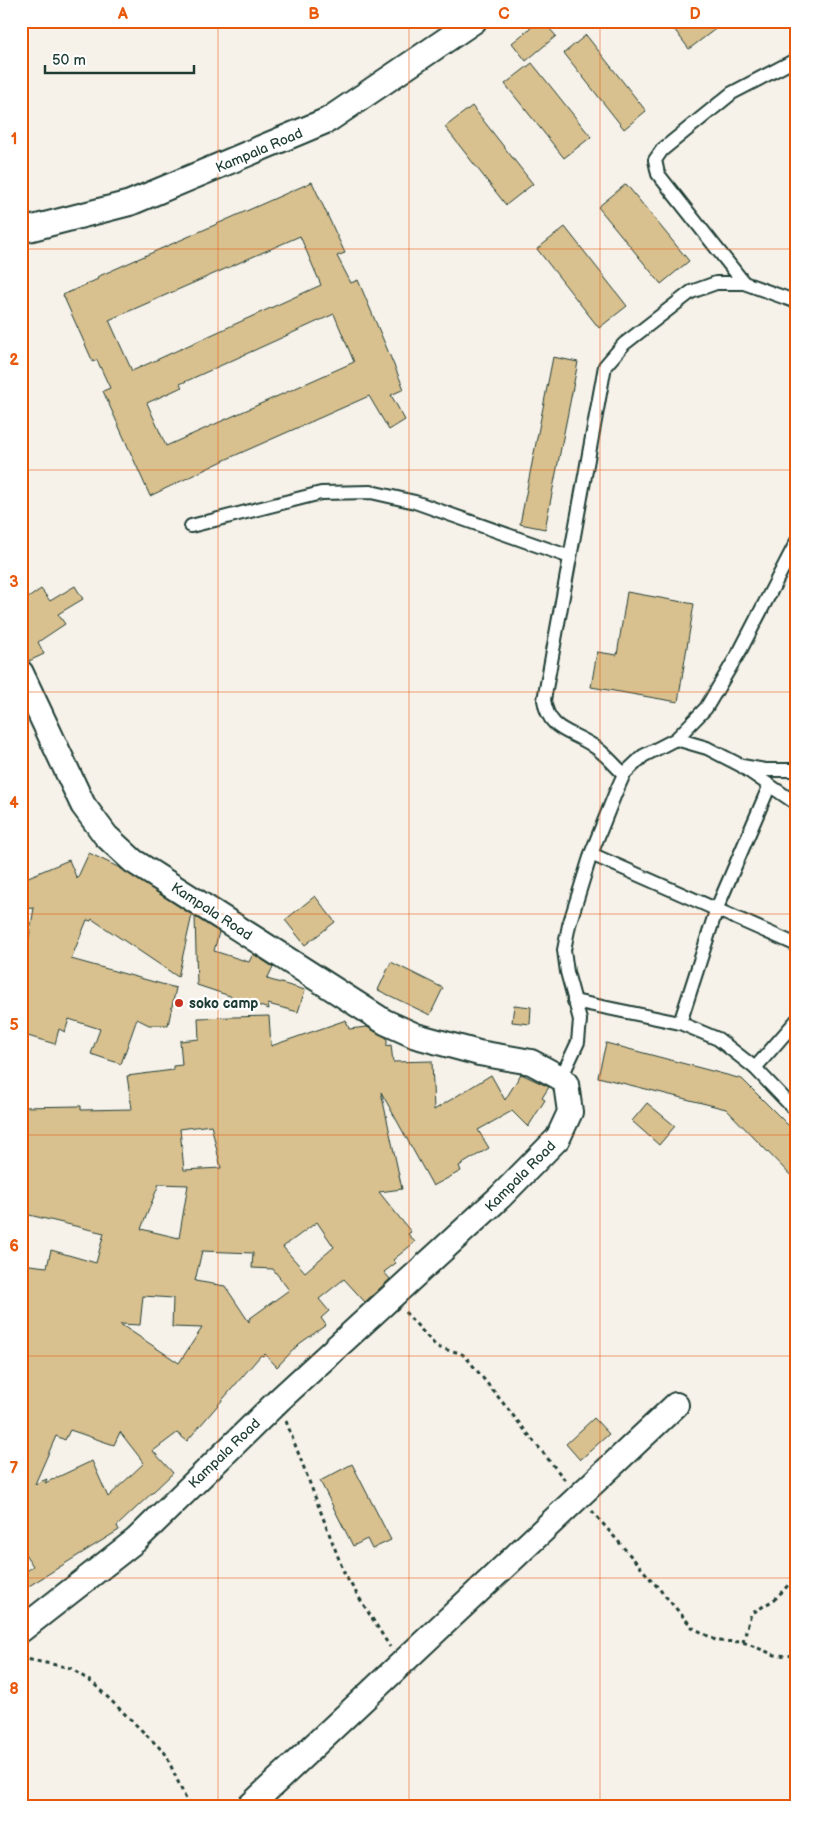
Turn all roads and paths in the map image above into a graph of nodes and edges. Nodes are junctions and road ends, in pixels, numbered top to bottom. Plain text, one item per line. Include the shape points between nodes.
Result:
1 (474, 21) edge
2 (797, 59) edge
3 (21, 231) edge
4 (744, 283) junction
5 (797, 302) edge
6 (191, 526) dead end
7 (797, 541) edge
8 (570, 557) junction
9 (21, 673) edge
10 (676, 739) junction
11 (742, 766) junction
12 (797, 770) edge
13 (624, 774) junction
14 (769, 787) junction
15 (797, 804) edge
16 (591, 854) junction
17 (717, 908) junction
18 (797, 945) edge
19 (574, 1001) junction
20 (797, 1020) edge
21 (680, 1023) junction
22 (755, 1068) junction
23 (561, 1078) junction
24 (797, 1112) edge
25 (391, 1295) junction
26 (279, 1400) junction
27 (676, 1405) dead end
28 (578, 1495) junction
29 (797, 1576) edge
30 (21, 1630) edge
31 (743, 1642) junction
32 (797, 1656) edge
33 (21, 1658) edge
34 (401, 1664) junction
35 (189, 1806) edge
36 (250, 1806) edge

1 - 3 street, Kampala Road via 328,120 130,203
2 - 4 lane via 732,93 662,150 655,160 658,174
4 - 5 lane
4 - 8 lane via 716,283 691,292 624,344 605,366
6 - 8 lane via 321,494 371,492 415,502
7 - 10 lane via 741,649 706,708
8 - 13 lane via 546,686 546,712 554,725 593,745
9 - 23 street, Kampala Road via 82,805 106,836 133,861 385,1022 416,1036 470,1051 531,1062
10 - 11 lane via 707,748
10 - 13 lane via 643,756
11 - 12 lane
11 - 14 lane
13 - 16 lane
14 - 15 lane
14 - 17 lane
16 - 17 lane
16 - 19 lane via 564,950
17 - 18 lane
17 - 21 lane
19 - 21 lane
19 - 23 lane via 580,1020 578,1042
20 - 22 lane
21 - 22 lane via 718,1038
22 - 24 lane
23 - 25 street, Kampala Road via 566,1084 570,1112 558,1138 500,1197
25 - 26 street, Kampala Road
25 - 28 path via 434,1345 466,1357
26 - 30 street, Kampala Road via 136,1540
26 - 34 path via 345,1575
27 - 28 street
28 - 31 path via 692,1627 717,1641
28 - 34 street
29 - 31 path via 775,1599 751,1614
31 - 32 path via 775,1655
33 - 35 path via 72,1668 94,1684 165,1753
34 - 36 street

